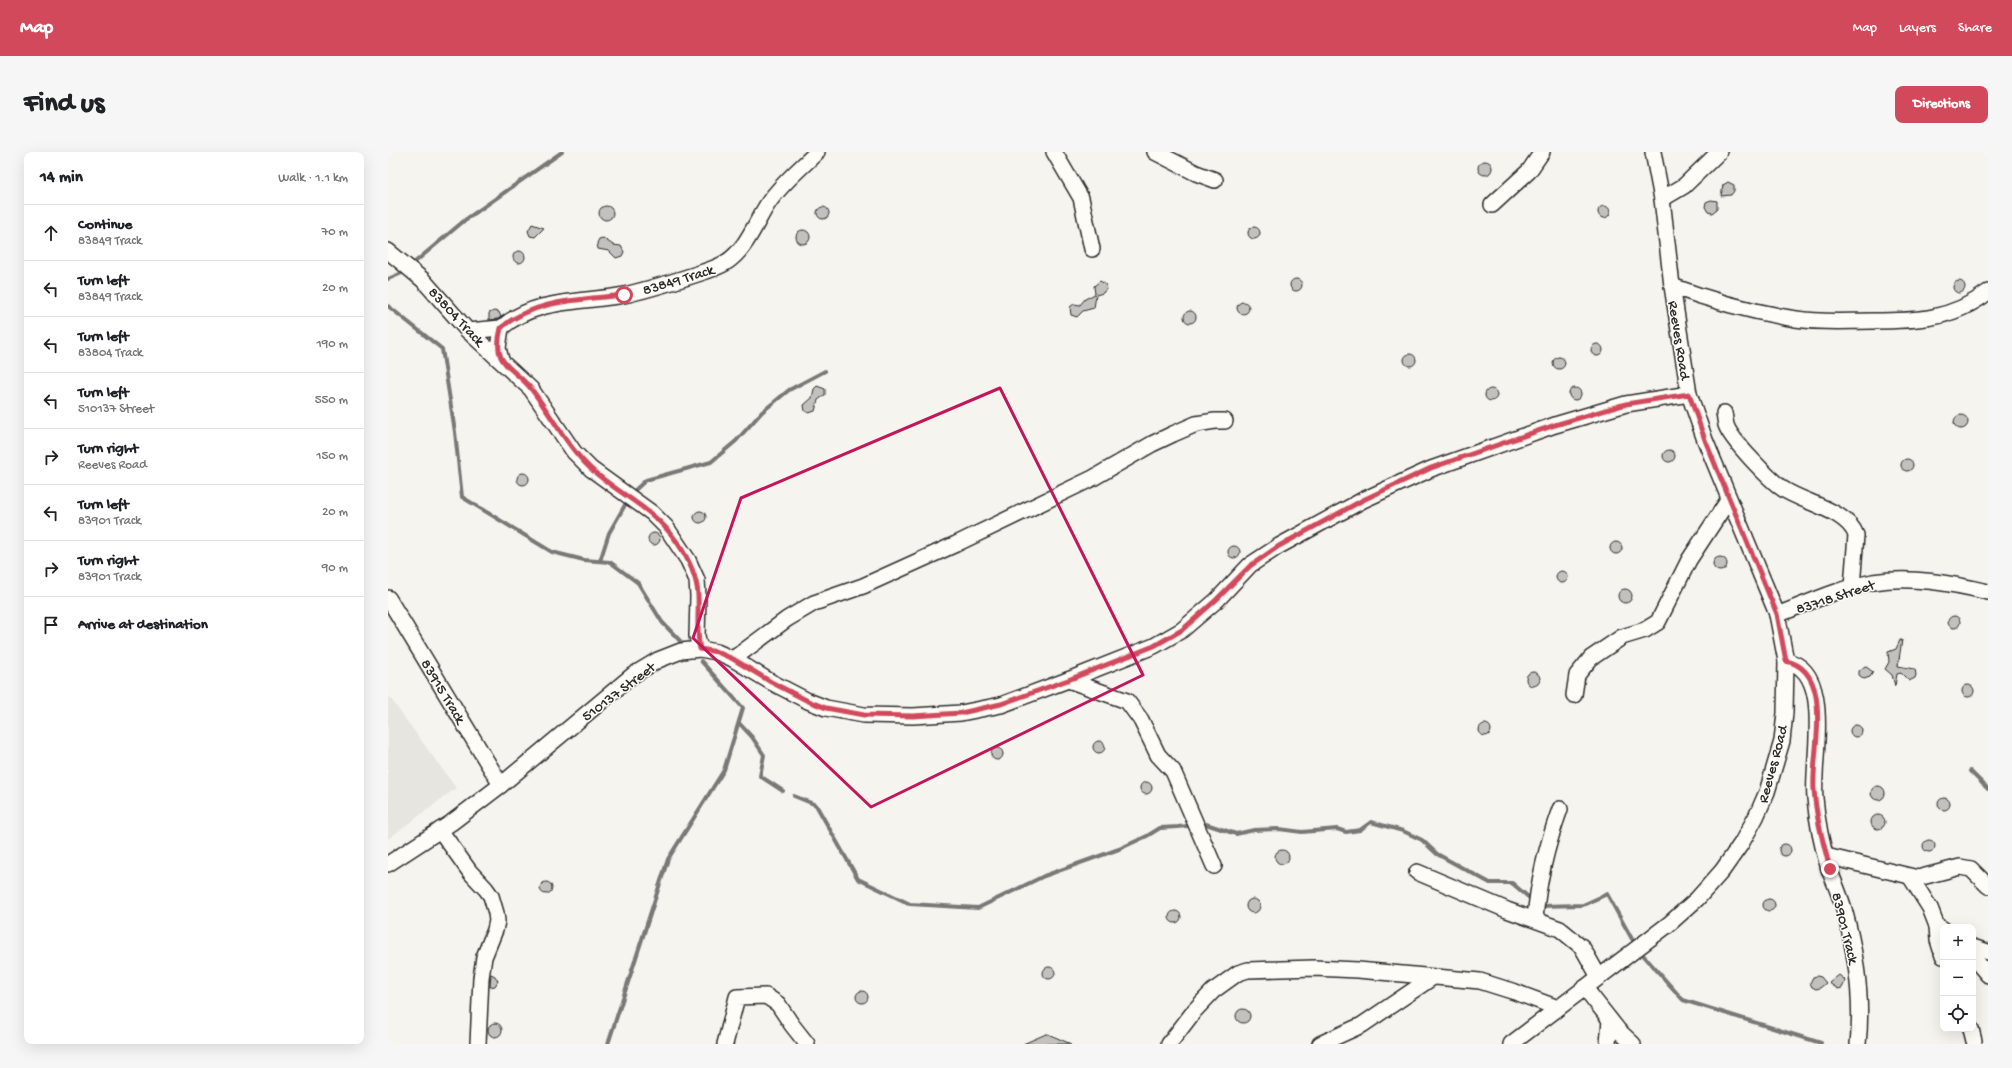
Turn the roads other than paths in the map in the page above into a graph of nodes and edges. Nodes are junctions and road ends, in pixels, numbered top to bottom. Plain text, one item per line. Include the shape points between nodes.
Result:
1 (817, 152) edge
2 (1054, 152) edge
3 (1155, 152) edge
4 (1542, 152) edge
5 (1653, 152) edge
6 (1719, 152) edge
7 (1215, 180) dead end
8 (1662, 199) junction
9 (1492, 205) dead end
10 (1092, 249) dead end
11 (388, 251) edge
12 (1672, 286) junction
13 (1988, 292) edge
14 (501, 328) junction
15 (468, 331) junction
16 (501, 360) junction
17 (1689, 394) junction
18 (1724, 413) dead end
19 (1225, 421) dead end
20 (1729, 499) junction
21 (1852, 587) junction
22 (1988, 592) edge
23 (388, 598) edge
24 (1777, 615) junction
25 (700, 649) junction
26 (733, 659) junction
27 (1786, 661) junction
28 (1068, 680) junction
29 (1574, 695) dead end
30 (501, 785) junction
31 (1560, 809) dead end
32 (440, 830) junction
33 (1826, 856) junction
34 (388, 864) edge
35 (1214, 866) dead end
36 (1417, 872) dead end
37 (1911, 878) junction
38 (1988, 886) edge
39 (1535, 919) junction
40 (1940, 927) edge
41 (1940, 946) edge
42 (1976, 948) edge
43 (1988, 952) edge
44 (1976, 960) edge
45 (1988, 975) edge
46 (1433, 977) junction
47 (1599, 977) junction
48 (1584, 988) junction
49 (1558, 1008) junction
50 (1610, 1020) junction
51 (1518, 1041) edge
52 (478, 1044) edge
53 (725, 1044) edge
54 (807, 1044) edge
55 (1169, 1044) edge
56 (1320, 1044) edge
57 (1608, 1044) edge
58 (1632, 1044) edge
59 (1858, 1044) edge

1 - 14 street, 83849 Track via 770,201 737,253 726,263 624,295 548,305 513,318
2 - 10 street via 1081,198
3 - 7 street
4 - 9 street via 1529,171
5 - 8 street, Reeves Road
6 - 8 street via 1684,186
8 - 12 street, Reeves Road
11 - 15 street, 83804 Track via 423,280
12 - 13 street via 1712,301 1797,319 1829,322 1928,319 1977,300
12 - 17 street, Reeves Road
14 - 15 street
14 - 16 street via 498,348
15 - 16 street, 83804 Track
16 - 25 street, 83804 Track via 532,389 574,452 591,469 652,513 678,542 697,580 697,636
17 - 20 street, Reeves Road
17 - 28 street, 510137 Street via 1604,410 1431,468 1363,500 1279,546 1250,566 1182,630 1154,646
18 - 21 street via 1726,426 1738,444 1783,489 1826,509 1854,528 1856,535
19 - 26 street via 1196,424 1173,434 1093,478 956,544 863,586 814,603 787,619
20 - 24 street, Reeves Road
20 - 29 street via 1689,560 1658,622 1645,630 1622,637 1592,658 1578,675
21 - 22 street, 83718 Street via 1874,582 1937,582
21 - 24 street, 83718 Street
23 - 30 street, 83915 Track
24 - 27 street, Reeves Road
25 - 26 street, 510137 Street via 717,652
25 - 30 street, 510137 Street via 658,660 633,675
26 - 28 street, 510137 Street via 808,701 826,708 864,715 913,716 961,713 1001,704
27 - 33 street, 83901 Track via 1802,668 1810,678 1815,691 1818,709 1814,787 1819,831
27 - 47 street, Reeves Road via 1782,741 1768,792 1741,844 1722,872 1697,899 1669,924
28 - 35 street via 1127,702 1141,720 1158,755 1173,772
30 - 32 street, 510137 Street
31 - 39 street via 1540,875
32 - 34 street, 510137 Street
32 - 52 street via 488,893 496,913 495,930 484,957 481,978
33 - 37 street
33 - 59 street, 83901 Track via 1844,910 1856,964 1861,1016
36 - 39 street
37 - 38 street via 1925,878 1936,872 1960,867 1971,869
37 - 40 street via 1928,902
39 - 47 street via 1560,929 1573,938 1590,958
40 - 41 street
42 - 43 street
44 - 45 street
46 - 49 street via 1480,981
46 - 55 street via 1343,969 1248,970 1238,973 1212,991 1194,1010
46 - 56 street via 1362,1026
47 - 48 street, Reeves Road
48 - 49 street, Reeves Road
48 - 50 street
49 - 51 street, Reeves Road
50 - 57 street
50 - 58 street
53 - 54 street via 737,997 766,996 779,1005

